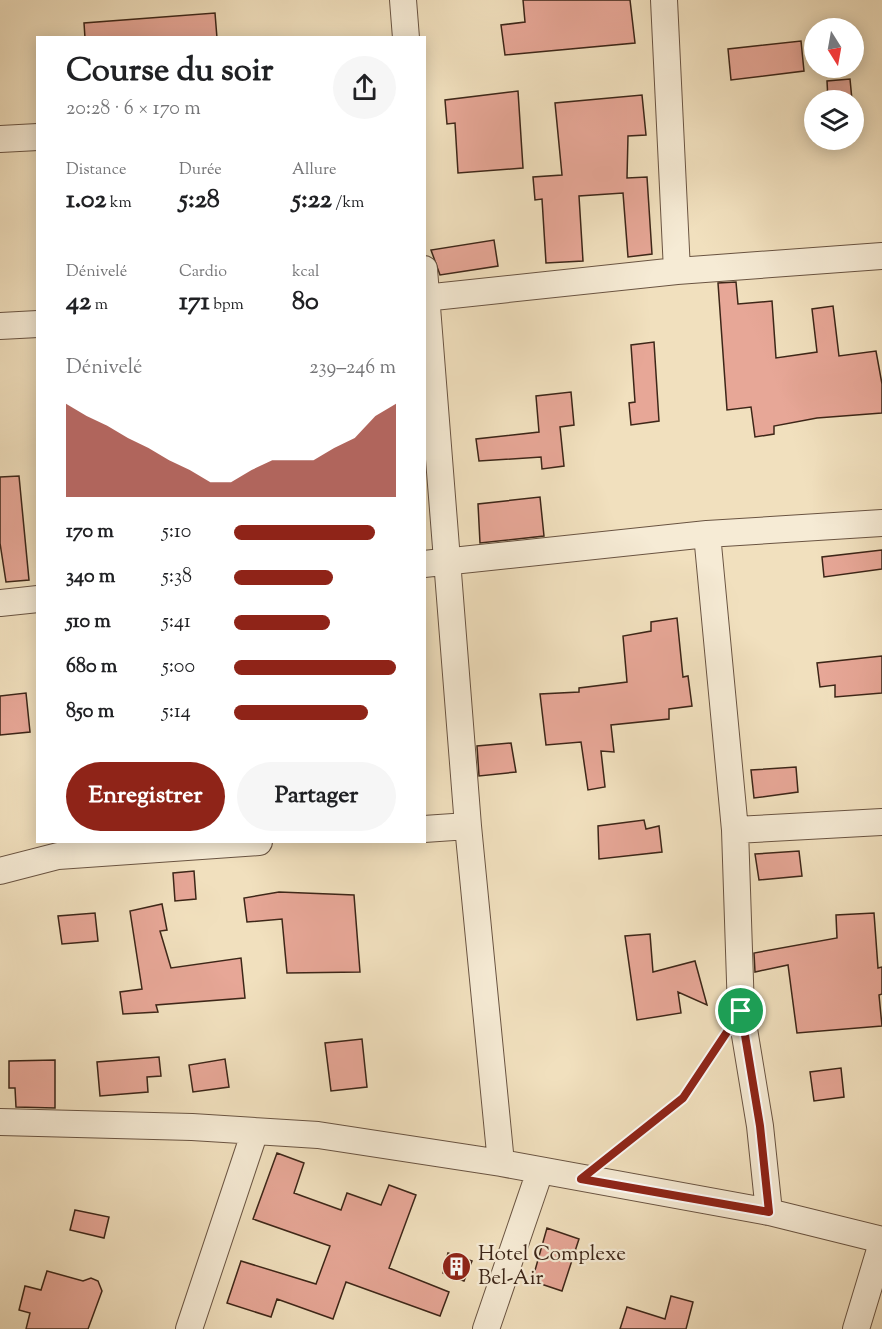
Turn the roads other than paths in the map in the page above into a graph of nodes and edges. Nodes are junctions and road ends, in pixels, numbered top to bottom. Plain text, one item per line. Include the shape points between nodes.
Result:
1 (403, 0) edge
2 (664, 0) edge
3 (406, 36) edge
4 (36, 136) edge
5 (0, 139) edge
6 (882, 256) edge
7 (677, 271) junction
8 (426, 298) edge
9 (36, 324) edge
10 (0, 326) edge
11 (882, 523) edge
12 (707, 534) junction
13 (436, 563) edge
14 (36, 599) edge
15 (0, 603) edge
16 (882, 822) edge
17 (468, 826) junction
18 (426, 829) edge
19 (735, 830) junction
20 (244, 843) edge
21 (0, 871) edge
22 (0, 1122) edge
23 (255, 1131) junction
24 (501, 1163) junction
25 (540, 1171) junction
26 (769, 1212) junction
27 (882, 1241) edge
28 (189, 1329) edge
29 (486, 1329) edge
30 (856, 1329) edge

1 - 3 street
2 - 7 street
4 - 5 street
6 - 7 street
7 - 8 street
8 - 13 street
9 - 10 street
11 - 12 street
12 - 13 street
12 - 19 street
13 - 17 street
14 - 15 street
16 - 19 street
17 - 18 street
17 - 24 street
19 - 26 street via 741,1011
20 - 21 street via 58,856
22 - 23 street
23 - 24 street via 318,1135
23 - 28 street
24 - 25 street
25 - 26 street
25 - 29 street
26 - 27 street
27 - 30 street

